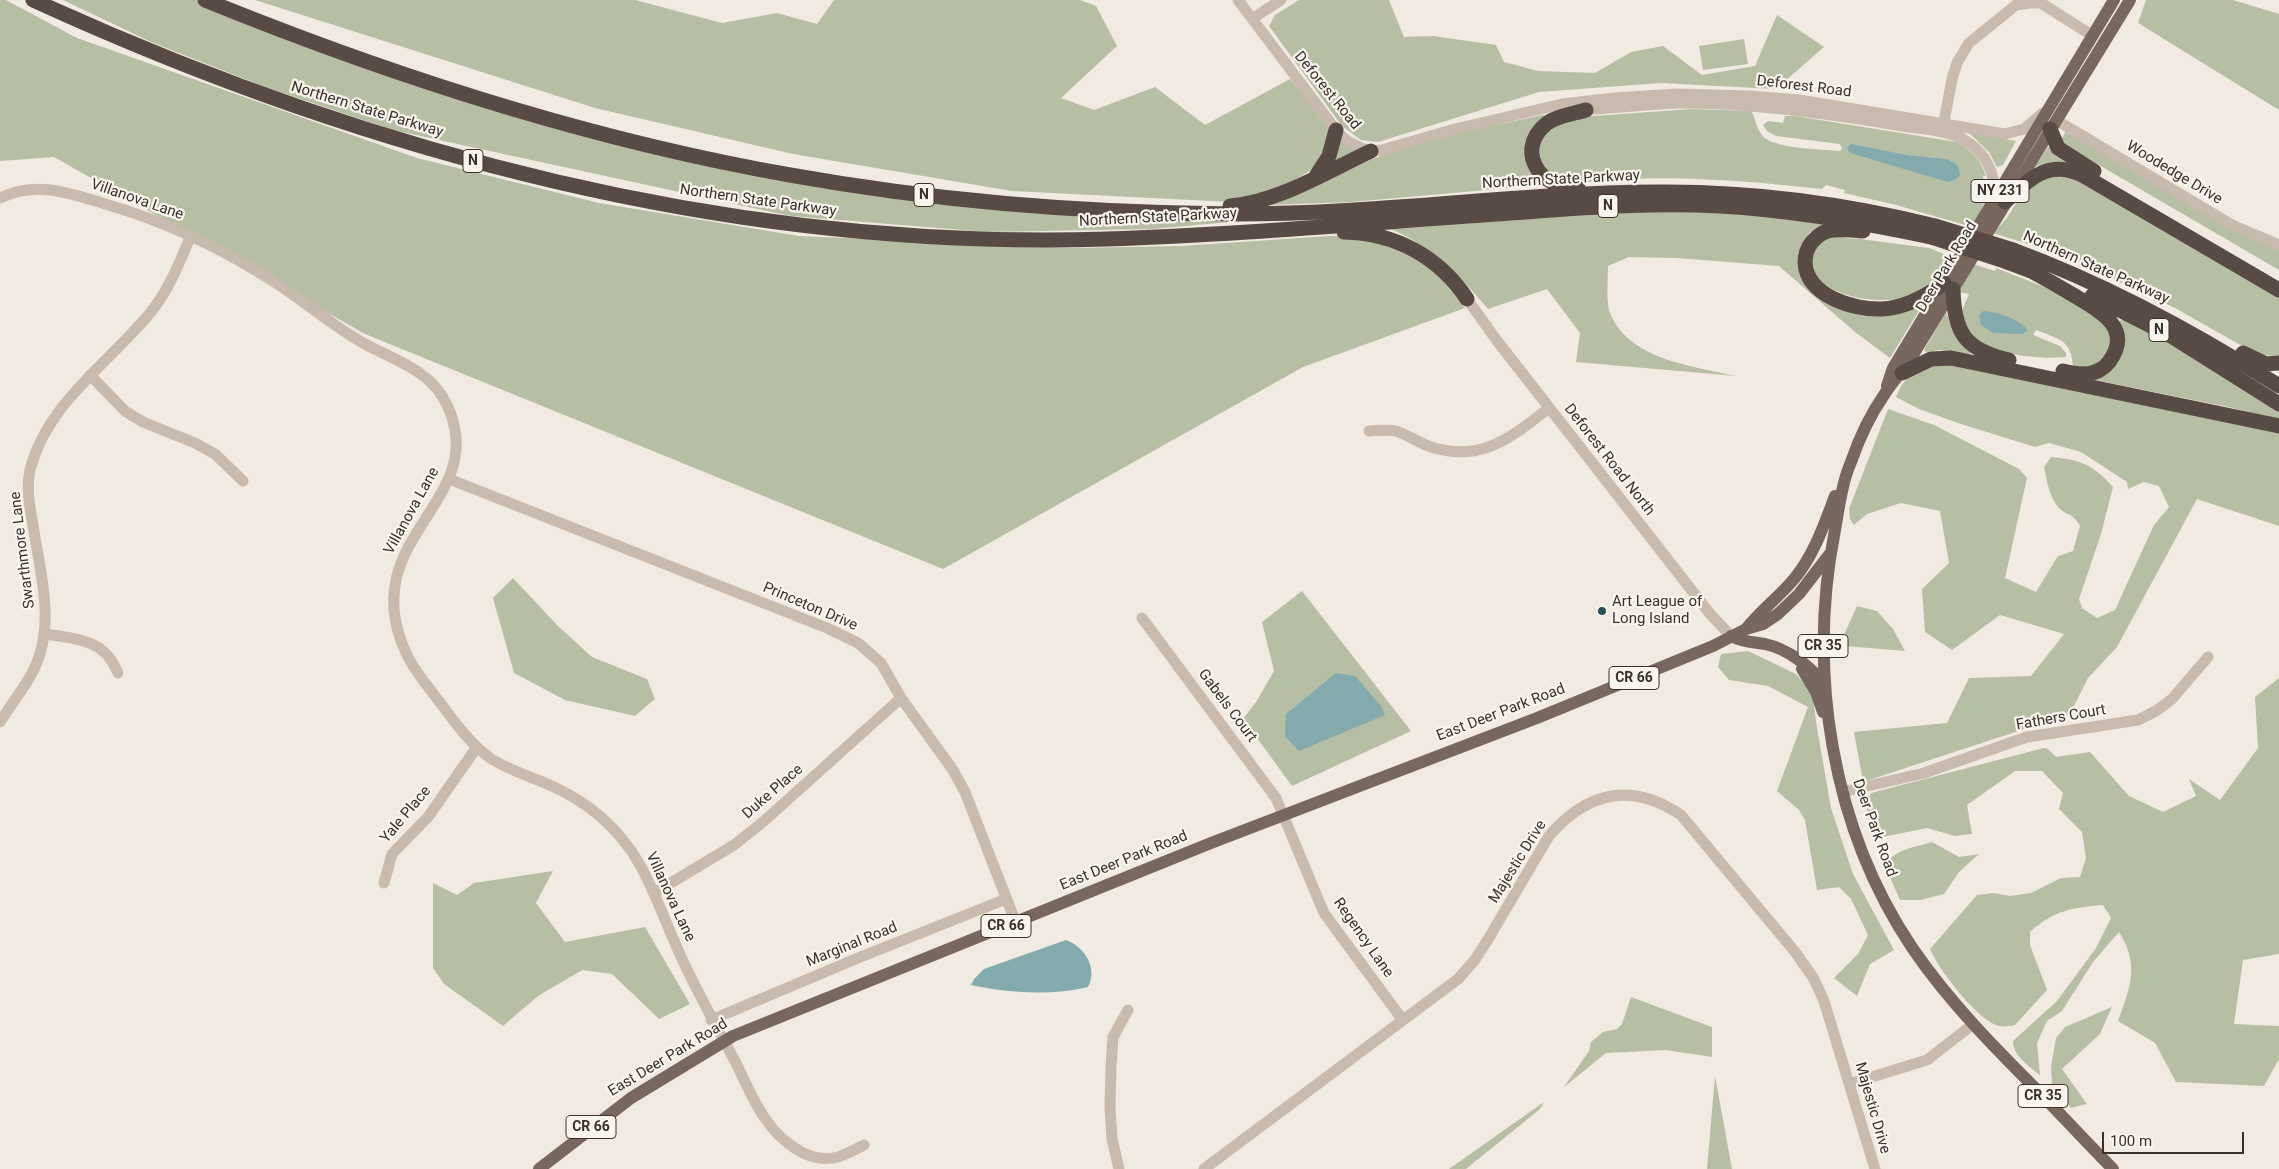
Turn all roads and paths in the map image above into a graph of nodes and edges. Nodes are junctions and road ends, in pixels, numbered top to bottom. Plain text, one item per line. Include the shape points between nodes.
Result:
1 (33, 0) edge
2 (205, 0) edge
3 (1238, 0) edge
4 (1281, 0) edge
5 (2114, 0) edge
6 (2130, 0) edge
7 (1252, 19) junction
8 (2093, 36) junction
9 (2056, 98) junction
10 (1586, 110) junction
11 (1536, 111) junction
12 (1944, 122) junction
13 (2053, 124) junction
14 (1336, 130) junction
15 (1370, 151) junction
16 (1315, 177) junction
17 (1652, 192) junction
18 (0, 198) edge
19 (2000, 201) junction
20 (1131, 213) junction
21 (1283, 228) junction
22 (1933, 232) junction
23 (191, 235) junction
24 (2279, 245) edge
25 (2010, 256) junction
26 (2031, 270) junction
27 (2279, 279) edge
28 (1948, 286) junction
29 (2279, 290) edge
30 (1468, 299) joint
31 (2161, 315) junction
32 (2279, 364) edge
33 (1902, 373) junction
34 (90, 375) junction
35 (2279, 386) edge
36 (1885, 393) junction
37 (2279, 404) edge
38 (1549, 408) junction
39 (2279, 426) edge
40 (1369, 431) dead end
41 (1850, 463) junction
42 (449, 479) junction
43 (243, 481) dead end
44 (1829, 555) junction
45 (1142, 618) dead end
46 (1746, 629) junction
47 (45, 634) junction
48 (1731, 636) junction
49 (1791, 655) junction
50 (2208, 657) dead end
51 (118, 673) dead end
52 (1825, 685) junction
53 (901, 698) junction
54 (0, 722) edge
55 (1831, 738) junction
56 (476, 747) junction
57 (1842, 792) junction
58 (1284, 814) junction
59 (384, 883) dead end
60 (654, 893) junction
61 (1006, 900) junction
62 (1016, 923) junction
63 (1128, 1010) dead end
64 (1402, 1019) junction
65 (711, 1020) junction
66 (1972, 1025) junction
67 (723, 1041) junction
68 (1849, 1084) junction
69 (864, 1145) dead end
70 (539, 1169) edge
71 (1119, 1169) edge
72 (1204, 1169) edge
73 (1875, 1169) edge
74 (2113, 1169) edge

1 - 21 highway, Northern State Parkway / N via 193,69 354,126 524,174 684,208 866,233 1004,240 1130,238
2 - 20 highway, Northern State Parkway / N via 451,88 550,118 686,153 789,175 890,191
3 - 7 street, Deforest Road
4 - 7 street
5 - 8 main road, NY 231
6 - 13 main road, Deer Park Road / NY 231
7 - 14 street, Deforest Road
8 - 9 main road, Deer Park Road / NY 231
8 - 12 street via 2041,4 2016,5 1969,43 1957,63
9 - 12 street, Deforest Road via 2033,123 2015,133
9 - 19 main road, Deer Park Road / NY 231
10 - 11 street, Deforest Road
10 - 17 highway via 1556,119 1542,129 1534,148 1538,172 1545,180 1560,187
10 - 19 street, Deforest Road via 1661,104 1758,106 1942,133 1967,141 1980,152 1993,174
11 - 12 street, Deforest Road via 1562,104 1614,98 1706,94 1800,100
11 - 15 street, Deforest Road
13 - 19 main road, Deer Park Road / NY 231
13 - 24 street, Woodedge Drive via 2237,228
13 - 27 highway via 2056,144 2066,154
14 - 15 street, Deforest Road via 1352,144
14 - 16 highway via 1330,156
15 - 16 highway
16 - 20 highway via 1271,197 1242,205 1179,206
17 - 20 highway, Northern State Parkway / N via 1299,213
17 - 22 highway, Northern State Parkway / N via 1731,194 1833,204
18 - 23 street, Villanova Lane via 12,192 41,188 72,194 140,214
19 - 28 main road, Deer Park Road / NY 231
19 - 29 highway via 2042,172 2071,170
21 - 22 highway, Northern State Parkway / N via 1600,207 1691,205 1743,207
21 - 30 highway via 1361,232 1392,239 1432,261
22 - 25 highway, Northern State Parkway / N, bridge
22 - 28 highway via 1826,232 1808,248 1807,272 1814,284 1830,296 1849,305 1871,309 1912,303
23 - 34 street, Swarthmore Lane via 168,288 157,304
23 - 42 street, Villanova Lane via 275,283 358,340 426,377 440,392 455,428 455,463
25 - 26 highway, Northern State Parkway / N
25 - 31 highway, Northern State Parkway / N via 2080,276
26 - 28 highway via 2098,308 2112,321 2116,340 2114,352 2099,371 2070,373 1992,356 1976,349 1965,339 1957,324
26 - 37 highway, Northern State Parkway / N via 2148,323
28 - 33 main road, Deer Park Road / NY 231
28 - 36 main road, Deer Park Road / NY 231 via 1893,368
30 - 38 street, Deforest Road North
31 - 32 highway via 2218,338 2260,362
31 - 35 highway, Northern State Parkway / N
33 - 36 main road, Deer Park Road / NY 231
33 - 39 highway via 1931,359 1961,360
34 - 43 street via 125,411 215,454
34 - 47 street, Swarthmore Lane via 72,394 38,447 30,472 29,496 46,602
36 - 41 main road, Deer Park Road / CR 35
38 - 40 street via 1514,435 1475,452 1432,448 1395,431
38 - 48 street, Deforest Road North via 1711,615
41 - 44 main road, Deer Park Road / CR 35
41 - 46 main road, East Deer Park Road / CR 66 via 1805,564
42 - 53 street, Princeton Drive via 858,643 881,663
42 - 56 street, Villanova Lane via 399,565 392,602 395,624 412,665
44 - 46 main road, East Deer Park Road / CR 66 via 1799,594 1778,614 1763,624
44 - 52 main road, Deer Park Road / CR 35 via 1824,631
45 - 58 street, Gabels Court via 1240,747
46 - 48 main road, East Deer Park Road / CR 66
47 - 51 street via 70,638 101,650
47 - 54 street, Swarthmore Lane via 32,674
48 - 49 main road via 1738,641 1776,647
48 - 58 main road, East Deer Park Road / CR 66 via 1537,718
49 - 52 main road
49 - 55 main road via 1816,692
50 - 57 street, Fathers Court via 2172,699 2138,720 2027,737 1924,773
52 - 55 main road, Deer Park Road / CR 35
53 - 60 street, Duke Place via 734,845
53 - 61 street, Princeton Drive via 965,792
55 - 57 main road, Deer Park Road / CR 35
56 - 59 street, Yale Place via 428,817 392,854
56 - 60 street, Villanova Lane via 508,768 573,796 598,813 620,835
57 - 66 main road, Deer Park Road / CR 35 via 1867,863 1892,914 1912,948
58 - 62 main road, East Deer Park Road / CR 66
58 - 64 street, Regency Lane via 1324,912
60 - 65 street, Villanova Lane
61 - 62 street, Princeton Drive
61 - 65 street, Marginal Road
62 - 67 main road, East Deer Park Road / CR 66
63 - 71 street via 1113,1037 1111,1067 1112,1139
64 - 68 street, Majestic Drive via 1439,996 1474,961 1549,836 1565,818 1583,805 1605,797 1628,794 1650,798 1681,815 1796,953 1824,1001
64 - 72 street, Majestic Drive
65 - 67 street, Villanova Lane
66 - 68 street via 1927,1060
66 - 74 main road, Deer Park Road / CR 35
67 - 69 street, Villanova Lane via 766,1120 783,1139 803,1152 830,1159
67 - 70 main road, East Deer Park Road / CR 66 via 631,1098
68 - 73 street, Majestic Drive

